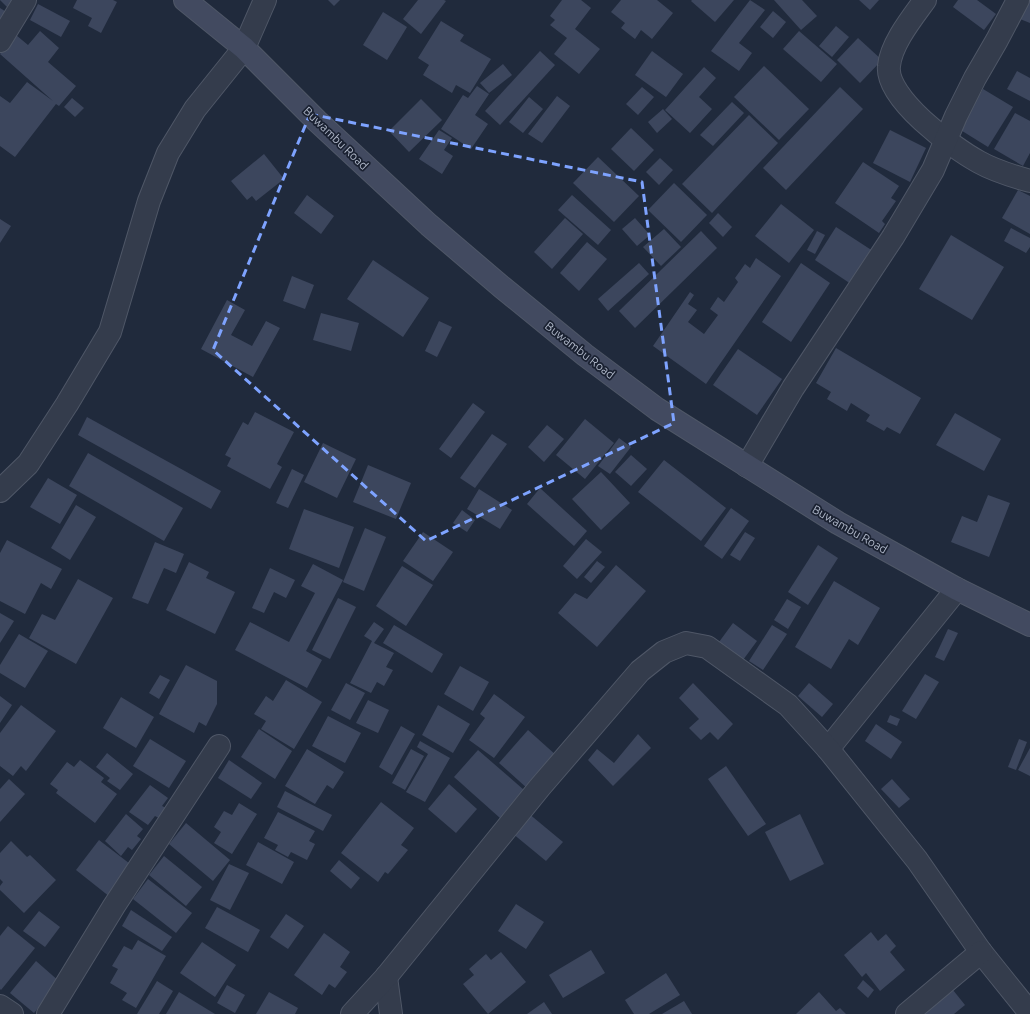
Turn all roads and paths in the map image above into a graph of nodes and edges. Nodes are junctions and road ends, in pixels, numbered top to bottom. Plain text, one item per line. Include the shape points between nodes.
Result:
1 (25, 0) edge
2 (185, 0) edge
3 (265, 0) edge
4 (925, 0) edge
5 (1018, 0) edge
6 (0, 41) edge
7 (244, 48) junction
8 (946, 140) junction
9 (1030, 181) edge
10 (747, 466) junction
11 (0, 491) edge
12 (957, 589) junction
13 (1030, 625) edge
14 (219, 746) dead end
15 (828, 749) junction
16 (981, 952) junction
17 (386, 977) junction
18 (0, 1006) edge
19 (1030, 1013) edge
20 (12, 1014) edge
21 (48, 1014) edge
22 (352, 1014) edge
23 (391, 1014) edge
24 (907, 1014) edge

1 - 6 street
2 - 7 street, Buwambu Road
3 - 7 street
4 - 8 street via 896,42 888,66 891,83 902,100
5 - 8 street via 975,78
7 - 10 street, Buwambu Road via 317,121 424,220 503,288 585,356 657,409
7 - 11 street via 195,109 168,153 149,201 110,332 28,464
8 - 9 street via 978,162 1006,175
8 - 10 street via 933,170 915,200 793,388
10 - 12 street, Buwambu Road via 838,523
12 - 13 street, Buwambu Road
12 - 15 street
14 - 21 street via 114,906
15 - 16 street via 917,860
15 - 17 street via 788,705 707,647 686,643 664,652 640,671 540,787
16 - 19 street
16 - 24 street
17 - 22 street
17 - 23 street
18 - 20 street

